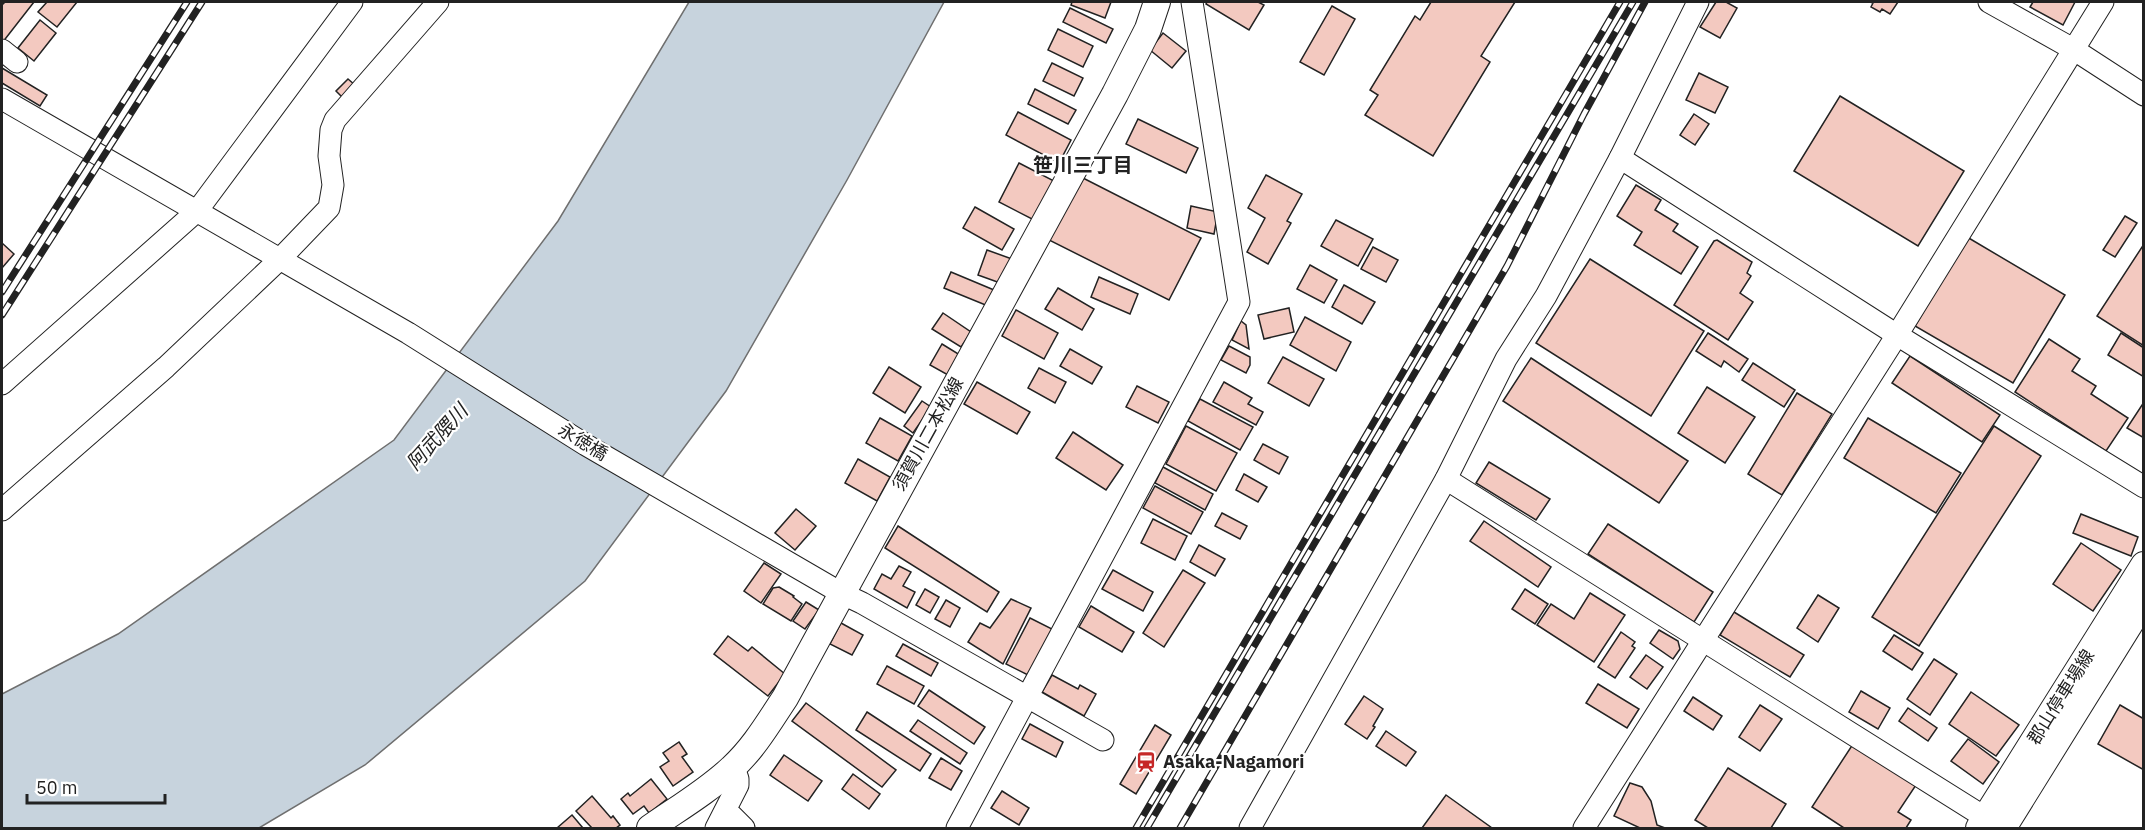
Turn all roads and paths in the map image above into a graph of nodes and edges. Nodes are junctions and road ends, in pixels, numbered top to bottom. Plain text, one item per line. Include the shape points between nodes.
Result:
1 (352, 2) edge
2 (438, 2) edge
3 (1157, 2) edge
4 (1192, 2) edge
5 (1698, 2) edge
6 (1989, 2) edge
7 (2103, 2) edge
8 (2073, 49) junction
9 (2144, 95) edge
10 (2, 99) edge
11 (1620, 158) junction
12 (197, 211) junction
13 (280, 259) junction
14 (1897, 335) junction
15 (2, 384) edge
16 (1446, 479) junction
17 (2144, 487) edge
18 (2, 510) edge
19 (2144, 565) edge
20 (841, 594) junction
21 (2144, 601) edge
22 (1702, 640) junction
23 (1027, 696) junction
24 (1103, 740) dead end
25 (734, 767) junction
26 (721, 820) edge
27 (1995, 826) edge
28 (650, 828) edge
29 (744, 828) edge
30 (957, 828) edge
31 (1250, 828) edge
32 (1584, 828) edge

1 - 12 street
2 - 13 street via 335,120 329,156 333,185 329,208
3 - 20 main road, 須賀川二本松線 via 1148,29 1115,94
4 - 23 street via 1239,302
5 - 11 street
6 - 8 street
7 - 8 street
8 - 9 street
8 - 14 street
10 - 12 street, 永徳橋
11 - 14 street
11 - 16 street via 1546,296 1502,367
12 - 13 street, 永徳橋
12 - 15 street
13 - 18 street via 166,367
13 - 20 street, 永徳橋
14 - 17 street
14 - 22 street
16 - 22 street
16 - 31 street
19 - 27 main road, 郡山停車場線
20 - 23 street, 永徳橋
20 - 25 main road, 須賀川二本松線 via 785,698
21 - 27 main road, 郡山停車場線
22 - 27 street
22 - 32 street
23 - 24 street, 永徳橋
23 - 30 street
25 - 26 street via 738,785
25 - 28 main road, 須賀川二本松線
26 - 29 street via 732,816

